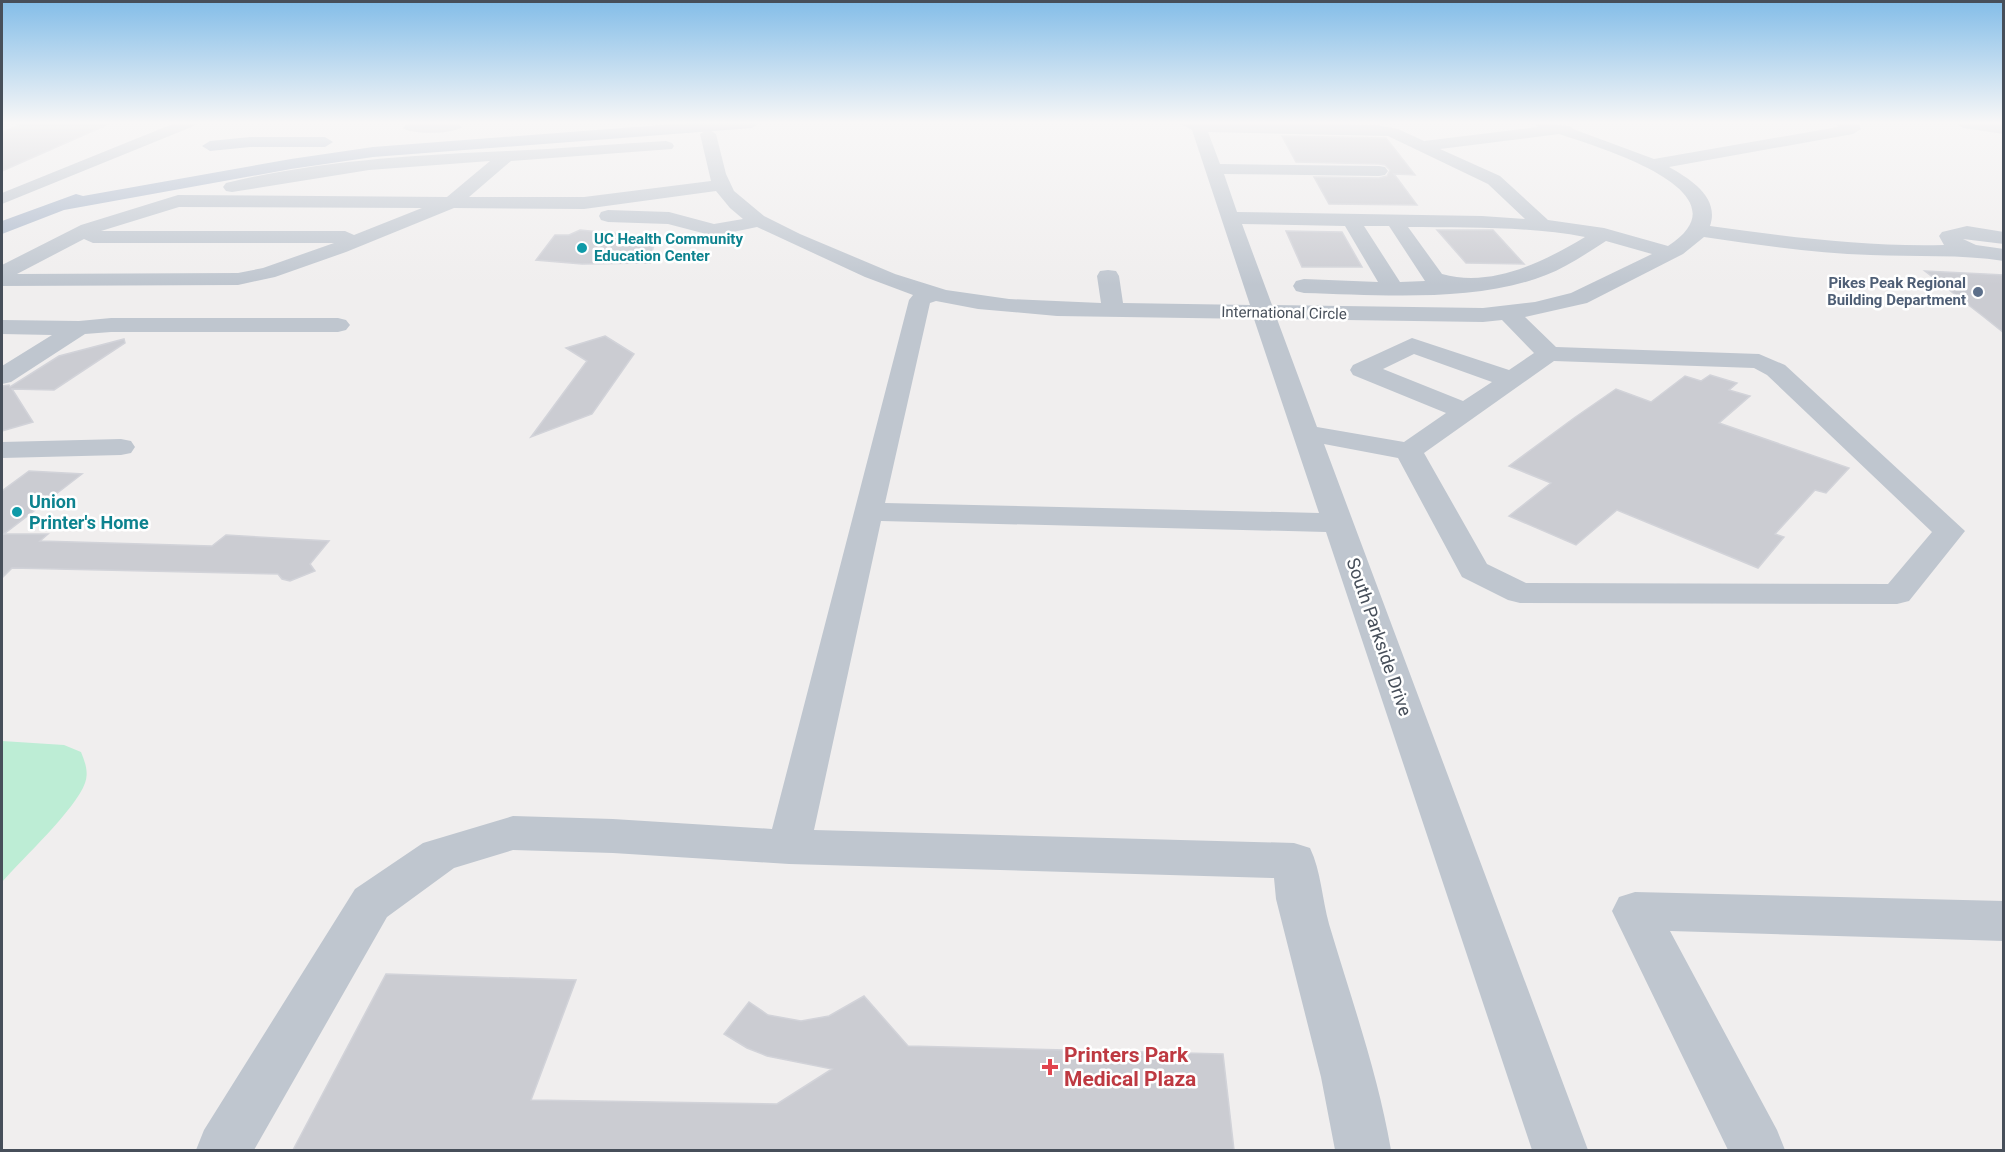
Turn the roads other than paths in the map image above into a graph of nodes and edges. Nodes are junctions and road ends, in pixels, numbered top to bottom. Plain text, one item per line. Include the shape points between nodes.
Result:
1 (59, 177) edge
2 (137, 177) edge
3 (220, 177) edge
4 (290, 177) edge
5 (482, 177) edge
6 (718, 177) edge
7 (1217, 177) edge
8 (1487, 177) edge
9 (1673, 177) edge
10 (722, 185) junction
11 (2, 199) edge
12 (178, 201) junction
13 (452, 202) junction
14 (537, 202) junction
15 (57, 206) junction
16 (1230, 218) junction
17 (119, 219) junction
18 (411, 219) junction
19 (1351, 220) junction
20 (1394, 220) junction
21 (760, 221) junction
22 (1543, 226) junction
23 (2, 228) edge
24 (1699, 230) junction
25 (1604, 234) junction
26 (70, 237) junction
27 (365, 237) junction
28 (2004, 238) edge
29 (1971, 249) junction
30 (1670, 253) junction
31 (2004, 255) edge
32 (28, 259) junction
33 (74, 259) dead end
34 (237, 259) dead end
35 (307, 259) junction
36 (2, 273) edge
37 (1108, 276) dead end
38 (2, 280) edge
39 (928, 284) junction
40 (1304, 286) dead end
41 (1461, 286) junction
42 (1393, 288) junction
43 (1113, 310) junction
44 (1264, 313) junction
45 (1498, 314) junction
46 (338, 325) dead end
47 (2, 327) edge
48 (79, 328) junction
49 (1550, 354) junction
50 (2, 377) edge
51 (1512, 380) junction
52 (1466, 412) junction
53 (1307, 433) junction
54 (121, 447) dead end
55 (2, 450) edge
56 (1409, 451) junction
57 (868, 512) junction
58 (1339, 523) junction
59 (789, 847) junction
60 (2004, 921) edge
61 (224, 1150) edge
62 (1363, 1150) edge
63 (1560, 1150) edge
64 (1757, 1150) edge

1 - 11 street
2 - 15 main road
3 - 15 main road
4 - 12 street
5 - 13 street
6 - 10 street, International Circle
7 - 16 street, South Parkside Drive
8 - 22 street
9 - 24 street via 1698,197 1703,211
10 - 14 street via 584,203
10 - 21 street, International Circle via 726,194
12 - 13 street
12 - 17 street
13 - 14 street
13 - 18 street
14 - 21 street via 524,217 669,218 714,230
15 - 23 main road
16 - 19 street
16 - 44 street, South Parkside Drive
17 - 18 street
17 - 26 street
18 - 27 street
19 - 20 street
19 - 42 street
20 - 22 street
20 - 41 street via 1434,279
21 - 39 street, International Circle via 786,235
22 - 25 street
24 - 29 street via 1828,247
24 - 30 street, International Circle
25 - 30 street
25 - 41 street via 1534,273
26 - 27 street
26 - 32 street
27 - 35 street
28 - 29 street via 1967,232 1949,236
29 - 31 street
30 - 45 street, International Circle via 1579,298
32 - 33 street
32 - 36 street
34 - 35 street
35 - 38 street via 238,279
37 - 43 street
39 - 43 street, International Circle via 1030,307
39 - 57 street via 920,300
40 - 42 street
41 - 42 street
41 - 45 street
43 - 44 street, International Circle
44 - 45 street, International Circle
44 - 53 street, South Parkside Drive
45 - 49 street
46 - 48 street
47 - 48 street
48 - 50 street
49 - 51 street
49 - 56 street via 1759,361 1776,370 1949,531 1897,594 1520,593 1474,570
51 - 52 street
51 - 52 street via 1412,345 1362,370
52 - 56 street
53 - 56 street
53 - 58 street, South Parkside Drive
54 - 55 street
57 - 58 street
57 - 59 street
58 - 63 street, South Parkside Drive
59 - 61 street via 513,833 439,855 371,903
59 - 62 street via 1294,861 1299,899
60 - 64 street via 1635,911

